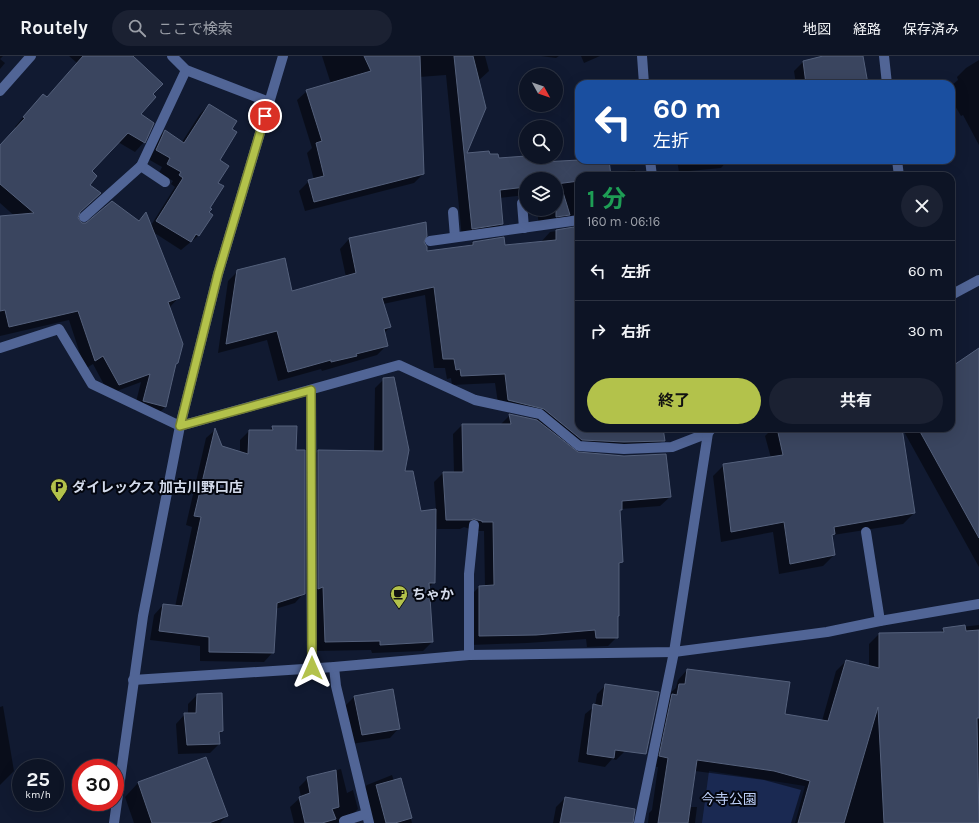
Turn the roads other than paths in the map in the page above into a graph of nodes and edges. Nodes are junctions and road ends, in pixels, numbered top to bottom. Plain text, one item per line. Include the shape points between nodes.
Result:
1 (31, 56) edge
2 (172, 56) edge
3 (283, 56) edge
4 (642, 56) edge
5 (884, 56) edge
6 (186, 70) junction
7 (644, 80) edge
8 (887, 80) edge
9 (0, 91) edge
10 (269, 102) junction
11 (141, 166) junction
12 (166, 182) dead end
13 (453, 212) dead end
14 (523, 216) edge
15 (84, 217) dead end
16 (575, 221) edge
17 (524, 228) junction
18 (455, 237) junction
19 (430, 241) dead end
20 (979, 280) edge
21 (955, 293) edge
22 (0, 348) edge
23 (311, 390) junction
24 (180, 426) junction
25 (704, 432) edge
26 (708, 432) edge
27 (474, 525) dead end
28 (866, 532) dead end
29 (979, 604) edge
30 (880, 621) junction
31 (674, 652) junction
32 (470, 655) junction
33 (334, 667) junction
34 (312, 668) junction
35 (133, 680) junction
36 (367, 819) edge
37 (344, 821) dead end
38 (114, 823) edge
39 (640, 823) edge

1 - 9 street
2 - 6 street
3 - 10 street
4 - 7 street
5 - 8 street
6 - 10 street
6 - 11 street
10 - 24 street via 218,274
11 - 12 street
11 - 15 street
13 - 18 street
14 - 17 street
16 - 17 street
17 - 18 street
18 - 19 street
20 - 21 street
22 - 24 street via 59,329 92,384
23 - 24 street
23 - 25 street via 399,365 475,400 540,414 579,446 624,449 672,447
23 - 34 street
24 - 35 street
26 - 31 street
27 - 32 street via 468,574
28 - 30 street
29 - 30 street
30 - 31 street via 827,632
31 - 32 street
31 - 39 street
32 - 33 street
33 - 34 street
33 - 36 street via 336,686
34 - 35 street
35 - 38 street
36 - 37 street

